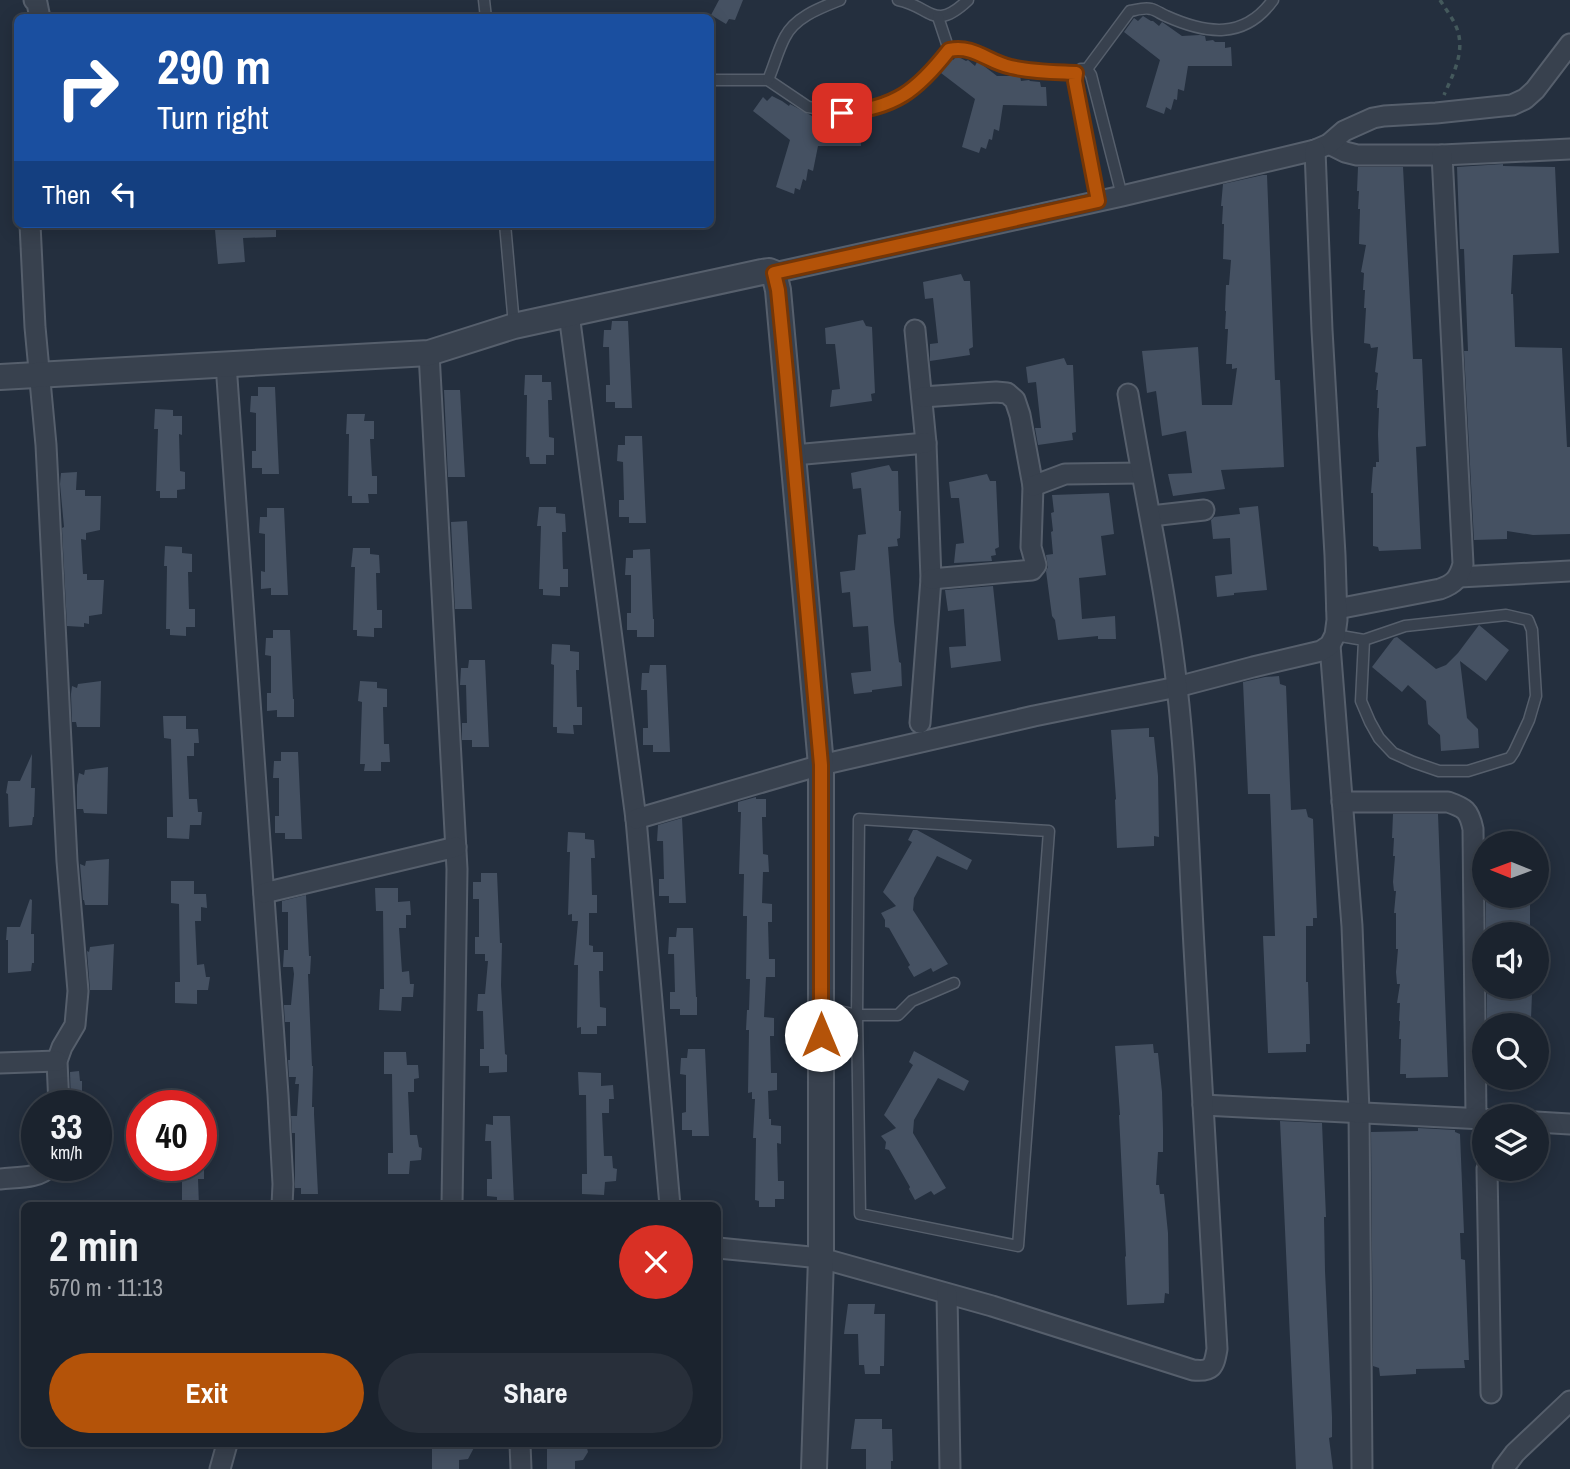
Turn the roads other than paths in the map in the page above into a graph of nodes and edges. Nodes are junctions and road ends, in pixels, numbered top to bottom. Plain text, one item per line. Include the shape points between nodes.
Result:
1 (841, 0) edge
2 (898, 0) edge
3 (968, 0) edge
4 (1273, 0) edge
5 (1128, 5) edge
6 (938, 17) junction
7 (1570, 44) edge
8 (949, 50) junction
9 (1081, 71) junction
10 (714, 80) edge
11 (768, 80) junction
12 (1322, 147) junction
13 (1570, 149) edge
14 (1441, 155) junction
15 (1122, 196) junction
16 (1098, 201) junction
17 (30, 228) edge
18 (505, 228) edge
19 (774, 273) junction
20 (569, 314) junction
21 (514, 326) junction
22 (915, 330) dead end
23 (429, 353) junction
24 (226, 364) junction
25 (40, 376) junction
26 (0, 377) edge
27 (1128, 394) dead end
28 (922, 397) junction
29 (926, 443) junction
30 (794, 455) junction
31 (1141, 473) junction
32 (1033, 486) junction
33 (1204, 510) dead end
34 (1151, 516) junction
35 (1570, 571) edge
36 (1459, 577) junction
37 (931, 579) junction
38 (1337, 609) junction
39 (1332, 640) junction
40 (1364, 640) junction
41 (1177, 687) junction
42 (920, 723) dead end
43 (821, 765) junction
44 (1342, 802) junction
45 (636, 819) junction
46 (456, 847) junction
47 (264, 893) junction
48 (954, 983) dead end
49 (821, 1007) junction
50 (858, 1015) junction
51 (57, 1061) junction
52 (0, 1063) edge
53 (58, 1090) edge
54 (1480, 1104) edge
55 (1203, 1105) junction
56 (1359, 1112) junction
57 (1472, 1119) edge
58 (1549, 1123) edge
59 (1570, 1124) edge
60 (21, 1177) edge
61 (0, 1179) edge
62 (1487, 1181) edge
63 (282, 1202) edge
64 (452, 1202) edge
65 (670, 1202) edge
66 (721, 1248) edge
67 (821, 1258) junction
68 (947, 1294) junction
69 (1491, 1393) dead end
70 (1570, 1401) edge
71 (226, 1447) edge
72 (520, 1447) edge
73 (220, 1469) edge
74 (520, 1469) edge
75 (814, 1469) edge
76 (950, 1469) edge
77 (1363, 1469) edge
78 (1503, 1469) edge

1 - 11 lane via 793,26
2 - 6 lane
3 - 6 lane
4 - 5 lane via 1250,23 1217,31
5 - 9 lane
6 - 8 lane
7 - 12 street via 1535,90 1512,105 1373,118
8 - 9 lane via 967,49 1013,68
8 - 11 lane via 910,92 865,111 842,113 808,107
9 - 15 lane via 1091,75
9 - 16 lane via 1075,81
10 - 11 lane
12 - 14 street via 1357,155
12 - 15 street
12 - 38 street via 1321,316
13 - 14 street
14 - 36 street via 1463,564
15 - 16 street
16 - 19 street
17 - 25 street
18 - 21 lane
19 - 20 street
19 - 30 street
20 - 21 street
20 - 45 street
21 - 23 street
22 - 28 street
23 - 24 street
23 - 46 street
24 - 25 street
24 - 47 street
25 - 26 street
25 - 51 street via 78,991 75,1025
27 - 31 street
28 - 29 street
28 - 32 street via 1007,393 1020,415
29 - 30 street
29 - 37 street
30 - 43 street
31 - 32 street via 1065,474
31 - 34 street
32 - 37 street via 1031,547 1036,565 1032,570
33 - 34 street
34 - 41 street
35 - 36 street
36 - 38 street via 1440,589
37 - 42 street
38 - 39 street
39 - 40 lane
39 - 41 street via 1321,652
39 - 44 street
40 - 40 lane via 1405,626 1506,615 1528,620 1536,696 1510,758 1468,771 1439,771 1393,753 1378,738 1361,701
41 - 43 street
41 - 55 street
43 - 45 street
43 - 49 street
44 - 54 street via 1448,802 1470,815 1474,829
44 - 56 street
45 - 65 street
46 - 47 street
46 - 64 street
47 - 63 street
48 - 50 lane via 912,1001 898,1015
49 - 50 lane
49 - 67 street
50 - 50 lane via 859,819 1049,831 1018,1246 860,1214
51 - 52 street
51 - 53 street
55 - 56 street
55 - 68 street via 1217,1349 1209,1370 1193,1370
56 - 57 street
56 - 77 street
58 - 59 street
60 - 61 street
62 - 69 street
66 - 67 street
67 - 68 street
67 - 75 street
68 - 76 street
70 - 78 street
71 - 73 street
72 - 74 street

